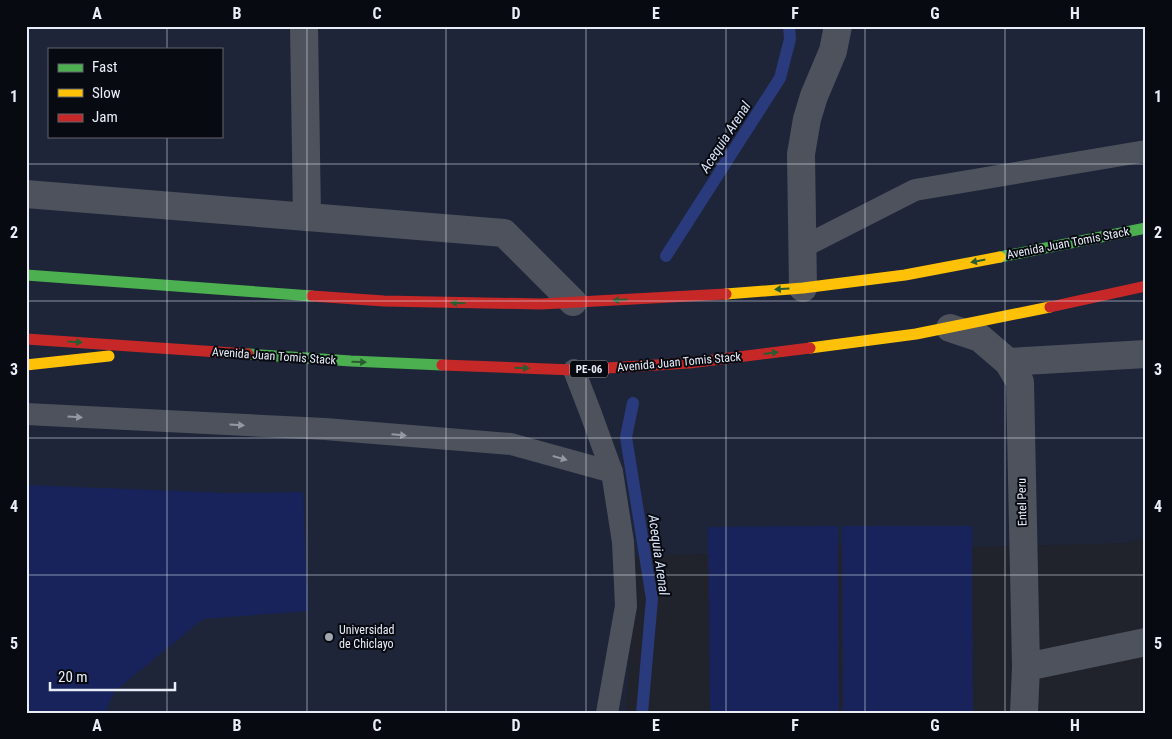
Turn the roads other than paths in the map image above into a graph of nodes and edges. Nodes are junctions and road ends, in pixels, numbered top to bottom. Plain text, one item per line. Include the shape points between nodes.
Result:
1 (304, 26) edge
2 (838, 26) edge
3 (1146, 151) edge
4 (26, 194) edge
5 (307, 217) junction
6 (1146, 228) edge
7 (803, 247) junction
8 (26, 275) edge
9 (1146, 286) edge
10 (803, 288) junction
11 (572, 302) junction
12 (950, 328) junction
13 (26, 339) edge
14 (171, 349) junction
15 (1146, 354) edge
16 (1008, 362) junction
17 (26, 365) edge
18 (574, 370) junction
19 (26, 414) edge
20 (612, 472) junction
21 (1146, 642) edge
22 (1026, 667) junction
23 (607, 713) edge
24 (1024, 713) edge

1 - 5 street
2 - 7 street via 833,51 807,119 802,154
3 - 7 lane via 915,190
4 - 5 street
5 - 11 street via 504,232
6 -> 10 main road, Avenida Juan Tomis Stack via 905,275
7 - 10 street
11 -> 8 main road, Avenida Juan Tomis Stack via 384,302
9 - 12 main road, Avenida Juan Tomis Stack / PE-06
10 -> 11 main road, Avenida Juan Tomis Stack
12 - 16 street, Entel Peru via 980,338
18 -> 12 main road, Avenida Juan Tomis Stack / PE-06 via 689,363
13 -> 14 main road, Avenida Juan Tomis Stack / PE-06
14 - 17 main road
14 -> 18 main road, Avenida Juan Tomis Stack / PE-06 via 352,361
15 - 16 street
16 - 22 street, Entel Peru via 1020,382
18 - 20 lane
19 -> 20 lane via 325,429 511,444
20 - 23 lane via 624,542 626,606
21 - 22 street
22 - 24 street, Entel Peru

